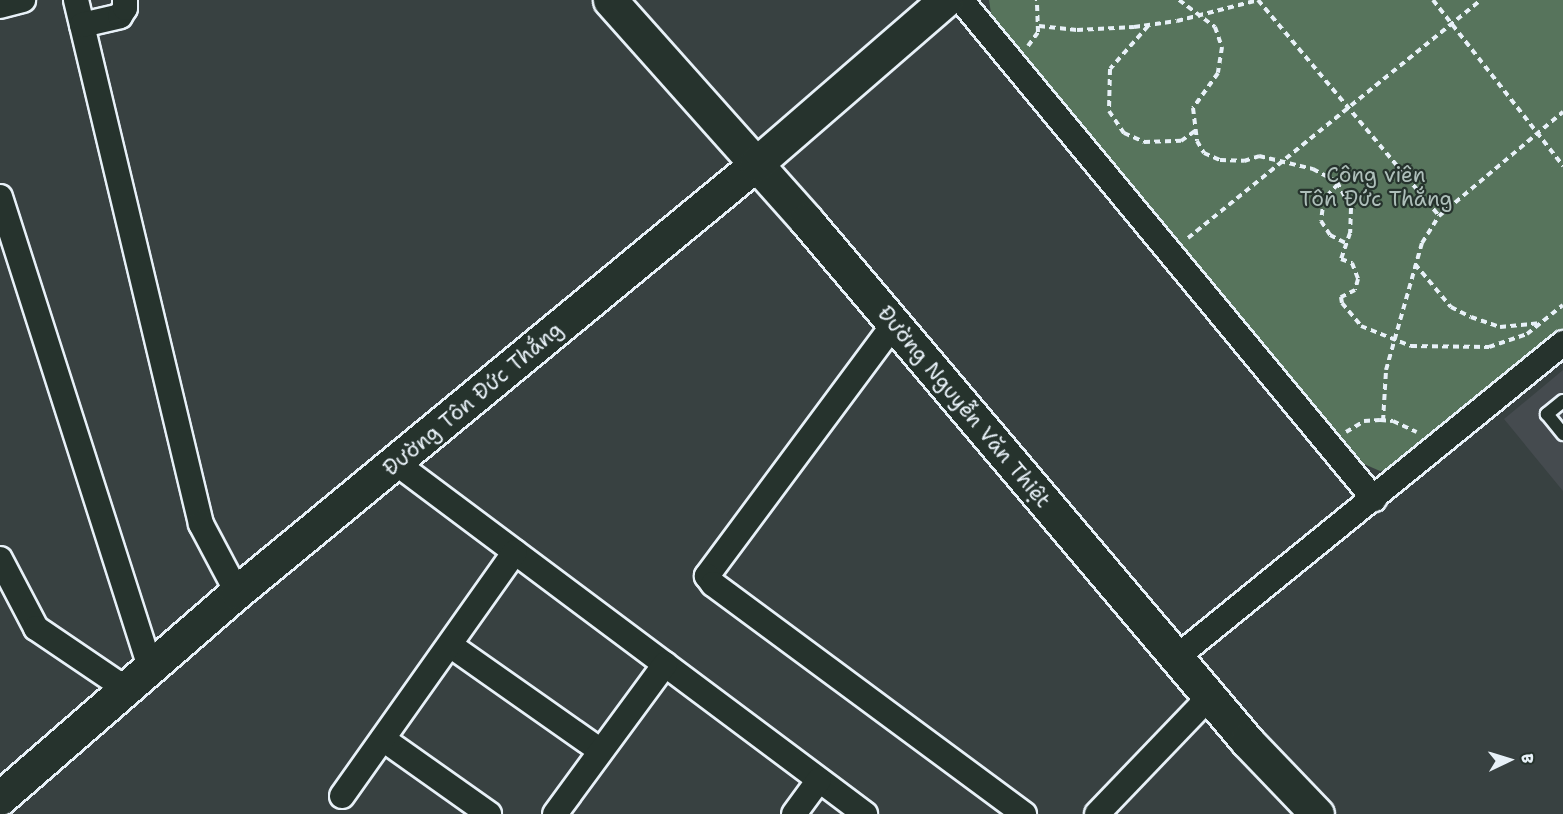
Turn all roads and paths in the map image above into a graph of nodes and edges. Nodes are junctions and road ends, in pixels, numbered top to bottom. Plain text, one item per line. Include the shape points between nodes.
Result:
1 (23, 0) edge
2 (76, 0) edge
3 (125, 0) edge
4 (610, 0) edge
5 (945, 0) edge
6 (961, 0) edge
7 (1037, 0) edge
8 (1179, 0) edge
9 (1258, 0) edge
10 (1433, 0) edge
11 (1481, 0) edge
12 (0, 6) edge
13 (1200, 16) junction
14 (1452, 24) junction
15 (82, 25) junction
16 (1148, 25) junction
17 (1039, 26) junction
18 (1011, 61) junction
19 (1348, 108) junction
20 (1563, 112) edge
21 (1195, 131) junction
22 (1538, 134) junction
23 (1282, 162) junction
24 (756, 164) junction
25 (1563, 166) edge
26 (1338, 184) junction
27 (0, 197) edge
28 (1439, 216) junction
29 (1346, 243) junction
30 (1170, 253) junction
31 (1415, 264) junction
32 (1563, 305) edge
33 (1542, 323) junction
34 (894, 324) junction
35 (1393, 340) junction
36 (1563, 343) edge
37 (1563, 401) edge
38 (1383, 421) junction
39 (1563, 434) edge
40 (1328, 444) junction
41 (1434, 450) junction
42 (396, 463) junction
43 (1374, 499) junction
44 (515, 552) junction
45 (0, 559) edge
46 (237, 592) junction
47 (450, 645) junction
48 (1177, 657) junction
49 (665, 664) junction
50 (139, 679) junction
51 (1210, 696) junction
52 (383, 738) junction
53 (601, 751) junction
54 (819, 780) junction
55 (342, 796) dead end
56 (0, 798) edge
57 (489, 814) edge
58 (555, 814) edge
59 (794, 814) edge
60 (865, 814) edge
61 (1024, 814) edge
62 (1097, 814) edge
63 (1317, 814) edge

1 - 12 street
2 - 15 street
3 - 15 street via 120,16
4 - 24 street, Đường Nguyễn Văn Thiệt
5 - 24 street, Đường Tôn Đức Thắng
6 - 18 street
7 - 17 path
8 - 13 path
9 - 13 path
9 - 19 path
10 - 14 path
11 - 14 path
13 - 16 path
13 - 21 path via 1215,27 1222,60 1193,108
14 - 19 path
14 - 22 path
15 - 46 street via 201,524
16 - 17 path via 1077,30
16 - 21 path via 1110,69 1109,111 1124,133 1144,142 1181,141
17 - 18 path via 1032,42
18 - 30 street
19 - 23 path
19 - 28 path
20 - 22 path
21 - 23 path via 1204,153 1220,160 1244,161 1259,156
22 - 25 path
22 - 28 path
23 - 26 path via 1326,174
23 - 30 path
24 - 34 street, Đường Nguyễn Văn Thiệt
24 - 42 street, Đường Tôn Đức Thắng
26 - 29 path via 1351,207
26 - 29 path via 1324,199 1321,221 1330,235
27 - 50 street
28 - 31 path via 1422,243
29 - 35 path via 1341,259 1352,263 1358,279 1355,290 1341,297 1342,303 1361,326
30 - 40 street
31 - 33 path via 1451,307 1471,317 1500,327
31 - 35 path
32 - 33 path
33 - 35 path via 1507,343 1489,347 1432,349
34 - 48 street, Đường Nguyễn Văn Thiệt
34 - 61 street via 707,576
35 - 38 path via 1386,370
36 - 41 street
37 - 39 lane via 1547,414
38 - 40 path via 1364,422
38 - 41 path via 1408,426
40 - 43 street
41 - 43 street
42 - 44 street
42 - 46 street, Đường Tôn Đức Thắng
43 - 48 street
44 - 47 street
44 - 49 street
45 - 50 street via 36,628
46 - 50 street, Đường Tôn Đức Thắng
47 - 52 street
47 - 53 street
48 - 51 street, Đường Nguyễn Văn Thiệt
49 - 53 street
49 - 54 street
50 - 56 street, Đường Tôn Đức Thắng
51 - 62 street
51 - 63 street, Đường Nguyễn Văn Thiệt
52 - 55 street
52 - 57 street
53 - 58 street
54 - 59 street
54 - 60 street

